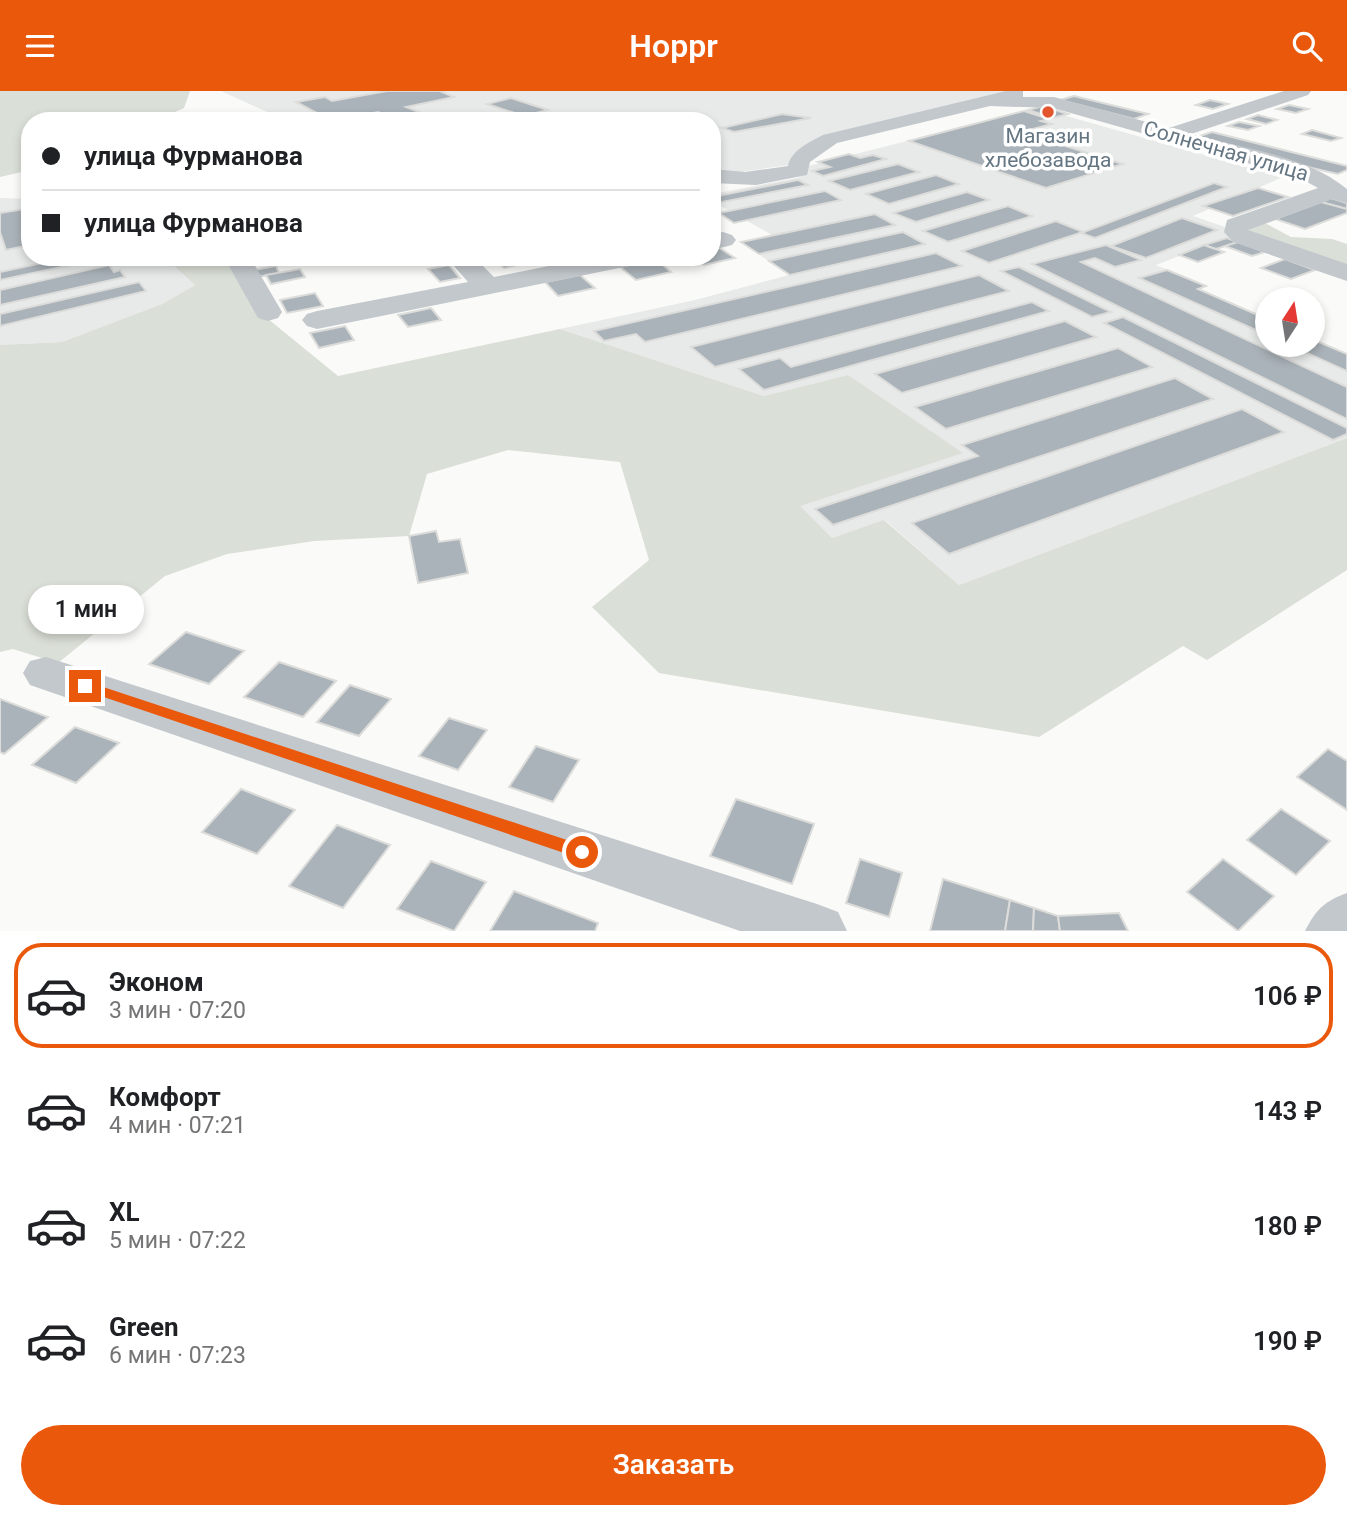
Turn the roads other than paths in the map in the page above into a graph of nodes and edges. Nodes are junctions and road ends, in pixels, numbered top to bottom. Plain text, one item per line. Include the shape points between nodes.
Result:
1 (1029, 91) edge
2 (1302, 91) edge
3 (990, 100) junction
4 (1169, 135) junction
5 (721, 178) edge
6 (1339, 194) edge
7 (242, 266) edge
8 (468, 266) edge
9 (589, 266) edge
10 (1347, 273) edge
11 (488, 286) junction
12 (268, 312) dead end
13 (317, 320) dead end
14 (46, 673) dead end
15 (1347, 919) edge
16 (817, 931) edge
17 (1335, 931) edge

1 - 3 street
2 - 4 street
3 - 4 street, Солнечная улица via 1006,106 1054,103
3 - 5 street via 830,139 809,151 799,161 799,170 758,180
4 - 6 street, Солнечная улица via 1308,173 1328,181
6 - 10 street, Солнечная улица via 1236,225 1236,232
7 - 12 street
8 - 11 street
9 - 11 street
11 - 13 street
14 - 16 street
15 - 17 street

